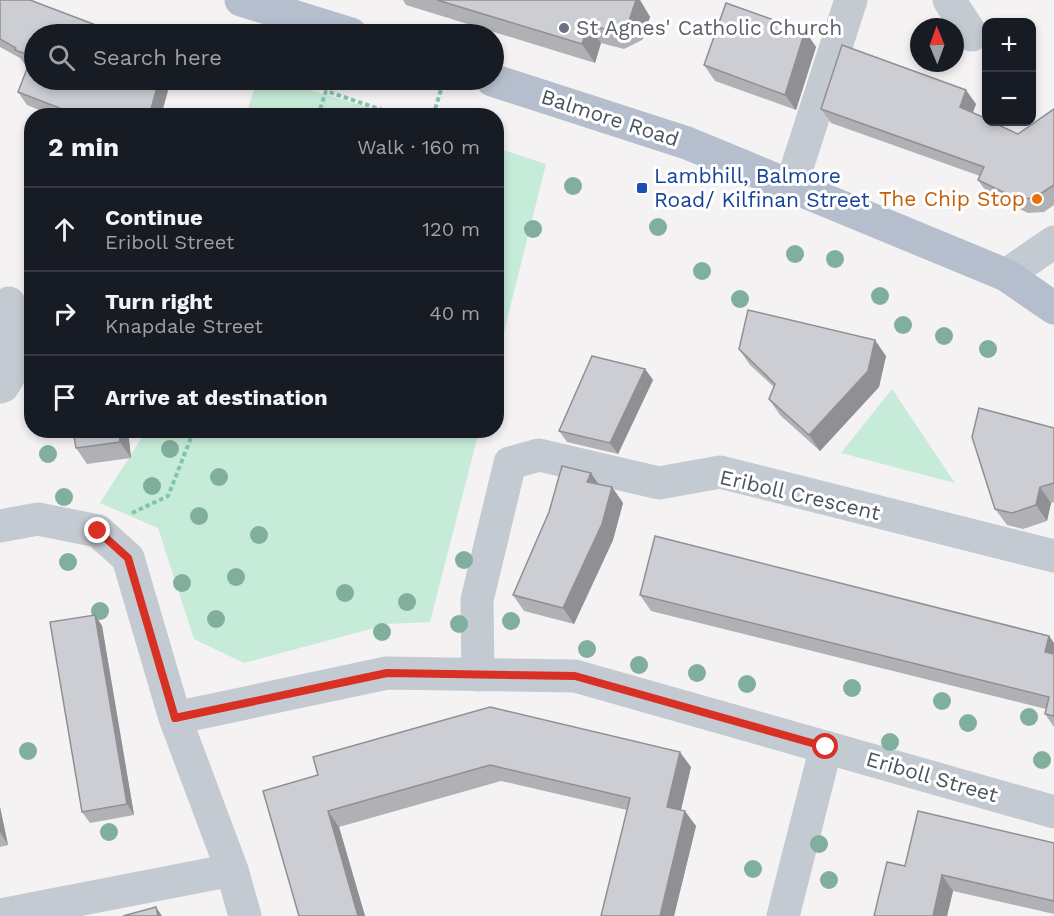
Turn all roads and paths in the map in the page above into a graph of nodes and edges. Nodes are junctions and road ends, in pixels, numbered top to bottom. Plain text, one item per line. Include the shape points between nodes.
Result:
1 (241, 0) edge
2 (851, 0) edge
3 (949, 0) edge
4 (319, 24) edge
5 (972, 35) dead end
6 (504, 84) edge
7 (441, 90) edge
8 (321, 108) edge
9 (377, 108) edge
10 (435, 108) edge
11 (791, 186) junction
12 (1054, 242) edge
13 (1006, 275) junction
14 (9, 303) dead end
15 (1054, 308) edge
16 (0, 387) edge
17 (191, 438) edge
18 (0, 526) edge
19 (98, 531) junction
20 (1054, 556) edge
21 (478, 675) junction
22 (175, 718) junction
23 (826, 747) junction
24 (1054, 812) edge
25 (232, 870) junction
26 (0, 915) edge
27 (245, 916) edge
28 (783, 916) edge

1 - 4 main road
2 - 11 street
3 - 5 street
6 - 11 main road, Balmore Road via 687,144
7 - 10 path
8 - 9 path via 327,91
11 - 13 main road, Balmore Road
12 - 13 street
13 - 15 main road, Balmore Road
14 - 16 street via 15,366
17 - 19 path via 168,496
18 - 19 street via 38,519
19 - 22 street via 128,558
20 - 21 street, Eriboll Crescent via 720,472 659,483 539,455 510,463 477,600
21 - 22 street, Eriboll Street via 387,673
21 - 23 street, Eriboll Street via 575,676
22 - 25 street
23 - 24 street, Eriboll Street
23 - 28 street
25 - 26 street
25 - 27 street

